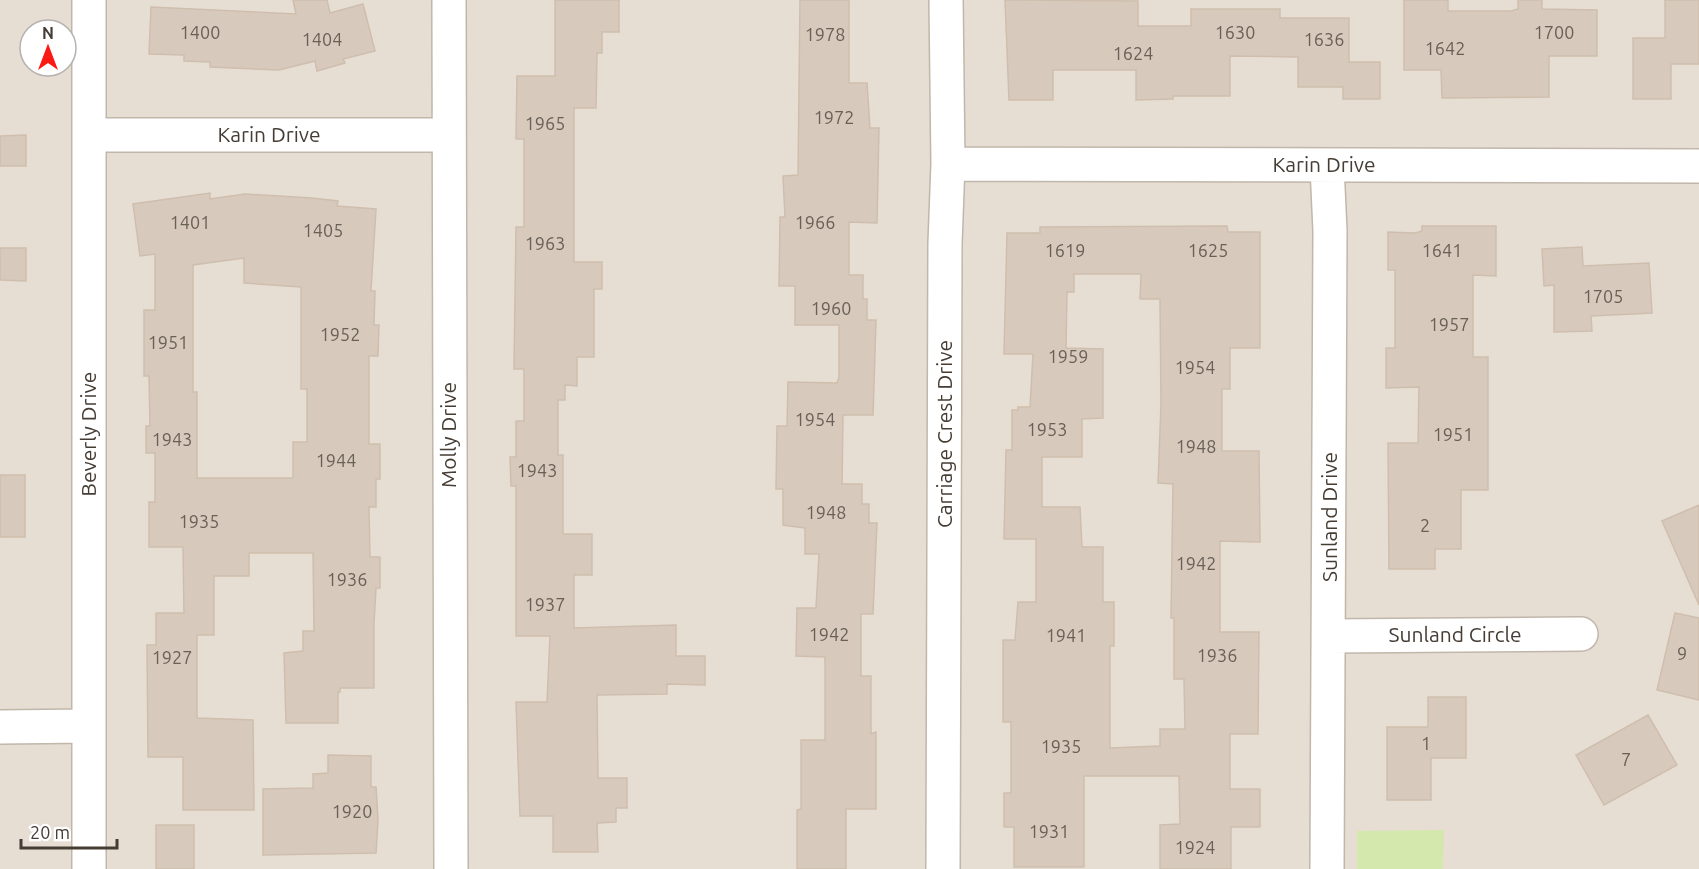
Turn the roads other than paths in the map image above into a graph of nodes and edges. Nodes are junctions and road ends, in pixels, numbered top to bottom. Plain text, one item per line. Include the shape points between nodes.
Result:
1 (89, 0) edge
2 (448, 0) edge
3 (946, 0) edge
4 (89, 135) junction
5 (448, 135) junction
6 (948, 164) junction
7 (1327, 166) junction
8 (1699, 166) edge
9 (1581, 634) dead end
10 (1330, 636) junction
11 (89, 726) junction
12 (0, 727) edge
13 (89, 869) edge
14 (451, 869) edge
15 (943, 869) edge
16 (1327, 869) edge

1 - 4 street, Beverly Drive
2 - 5 street, Molly Drive
3 - 6 street, Carriage Crest Drive
4 - 5 street, Karin Drive
4 - 11 street, Beverly Drive
5 - 14 street, Molly Drive
6 - 7 street, Karin Drive
6 - 15 street, Carriage Crest Drive
7 - 8 street, Karin Drive
7 - 10 street, Sunland Drive
9 - 10 street, Sunland Circle
10 - 16 street, Sunland Drive
11 - 12 street
11 - 13 street, Beverly Drive

